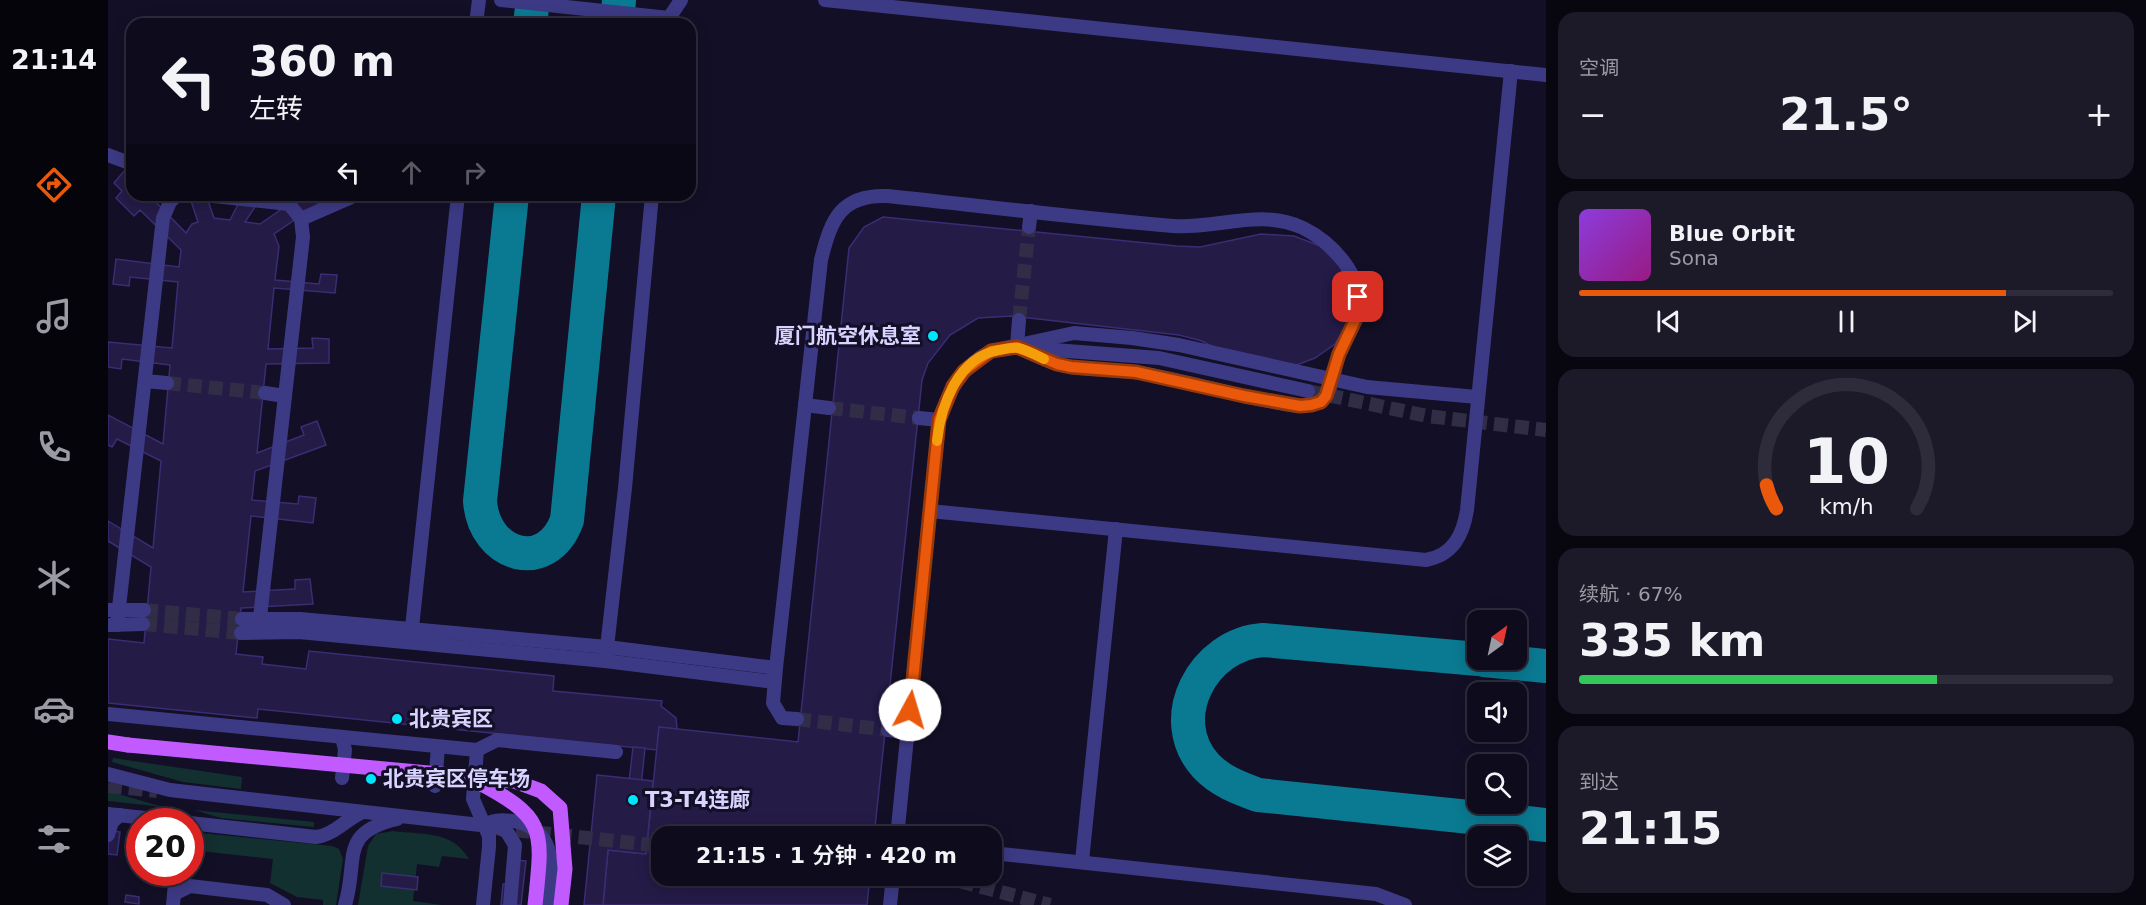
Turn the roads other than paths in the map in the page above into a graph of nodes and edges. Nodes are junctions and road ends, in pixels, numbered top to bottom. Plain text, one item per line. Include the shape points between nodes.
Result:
1 (479, 0) edge
2 (501, 0) edge
3 (681, 0) edge
4 (825, 0) edge
5 (477, 18) edge
6 (644, 18) edge
7 (670, 18) edge
8 (1511, 71) junction
9 (1546, 75) edge
10 (108, 155) edge
11 (126, 162) edge
12 (173, 201) edge
13 (261, 201) edge
14 (342, 201) edge
15 (457, 201) edge
16 (651, 201) edge
17 (1031, 211) junction
18 (301, 219) junction
19 (1029, 227) tunnel mouth
20 (1020, 320) tunnel mouth
21 (1017, 347) junction
22 (1333, 379) junction
23 (145, 381) junction
24 (167, 383) tunnel mouth
25 (1308, 391) tunnel mouth
26 (265, 393) tunnel mouth
27 (285, 396) junction
28 (1478, 397) junction
29 (805, 405) junction
30 (829, 408) tunnel mouth
31 (919, 418) tunnel mouth
32 (939, 420) junction
33 (930, 511) junction
34 (1116, 529) junction
35 (143, 617) tunnel mouth
36 (113, 618) edge
37 (241, 626) tunnel mouth
38 (259, 626) junction
39 (411, 636) junction
40 (606, 654) junction
41 (775, 675) junction
42 (108, 714) edge
43 (797, 719) tunnel mouth
44 (888, 729) tunnel mouth
45 (908, 732) junction
46 (342, 737) junction
47 (108, 742) edge
48 (438, 747) junction
49 (477, 750) junction
50 (616, 752) dead end
51 (108, 774) edge
52 (467, 777) junction
53 (342, 778) dead end
54 (435, 786) dead end
55 (365, 812) junction
56 (114, 815) edge
57 (408, 816) junction
58 (204, 825) edge
59 (484, 825) junction
60 (898, 826) edge
61 (108, 835) edge
62 (1002, 854) edge
63 (1082, 861) junction
64 (892, 886) edge
65 (173, 900) edge
66 (284, 905) edge
67 (345, 905) edge
68 (483, 905) edge
69 (510, 905) edge
70 (535, 905) edge
71 (548, 905) edge
72 (561, 905) edge
73 (890, 905) edge
74 (1405, 905) edge

1 - 5 lane
2 - 6 lane
3 - 7 lane
4 - 8 lane
8 - 9 lane
8 - 28 lane
10 - 11 lane
12 - 23 lane via 163,218
13 - 18 lane via 289,204
14 - 18 lane
15 - 39 lane
16 - 40 lane
17 - 19 lane
17 - 22 lane via 1176,226 1273,219 1302,228 1334,250 1355,281 1358,314 1339,354
17 - 29 lane via 871,195 848,203 831,228 821,260
18 - 27 lane via 303,237
20 - 21 lane
21 - 22 lane via 1074,333 1132,338
21 - 22 lane via 1064,366 1136,372 1300,406 1321,402
21 - 25 lane via 1159,358
21 - 32 lane via 991,351 964,371
22 - 28 lane via 1367,387
23 - 24 lane
23 - 36 lane
26 - 27 lane
27 - 38 lane
28 - 34 lane via 1464,526 1461,537 1437,558
29 - 30 lane
29 - 41 lane
31 - 32 lane
32 - 33 lane
33 - 34 lane
33 - 45 lane
34 - 63 lane
35 - 36 lane
37 - 38 lane
38 - 39 lane via 300,619
39 - 40 lane
40 - 41 lane
41 - 43 lane via 773,703 782,718
42 - 46 lane
44 - 45 lane
45 - 60 lane
46 - 48 lane
46 - 53 lane
47 - 52 main road, bridge
48 - 49 lane
48 - 54 lane
49 - 50 lane via 497,740
49 - 59 lane via 473,799
51 - 55 lane via 170,789
52 - 70 main road, bridge via 517,804 534,822 540,855
52 - 72 main road, bridge via 514,781 541,791 560,808 564,869
55 - 57 lane
55 - 58 lane via 348,818 331,833 316,837
56 - 61 lane
57 - 59 lane
57 - 67 lane via 379,823 357,839
59 - 68 lane via 489,848
59 - 69 lane via 507,832 513,839 516,850
59 - 71 lane via 496,819 520,822 546,839 552,866
62 - 63 lane
63 - 74 lane via 1376,894
64 - 73 lane
65 - 66 lane via 190,886 267,896

